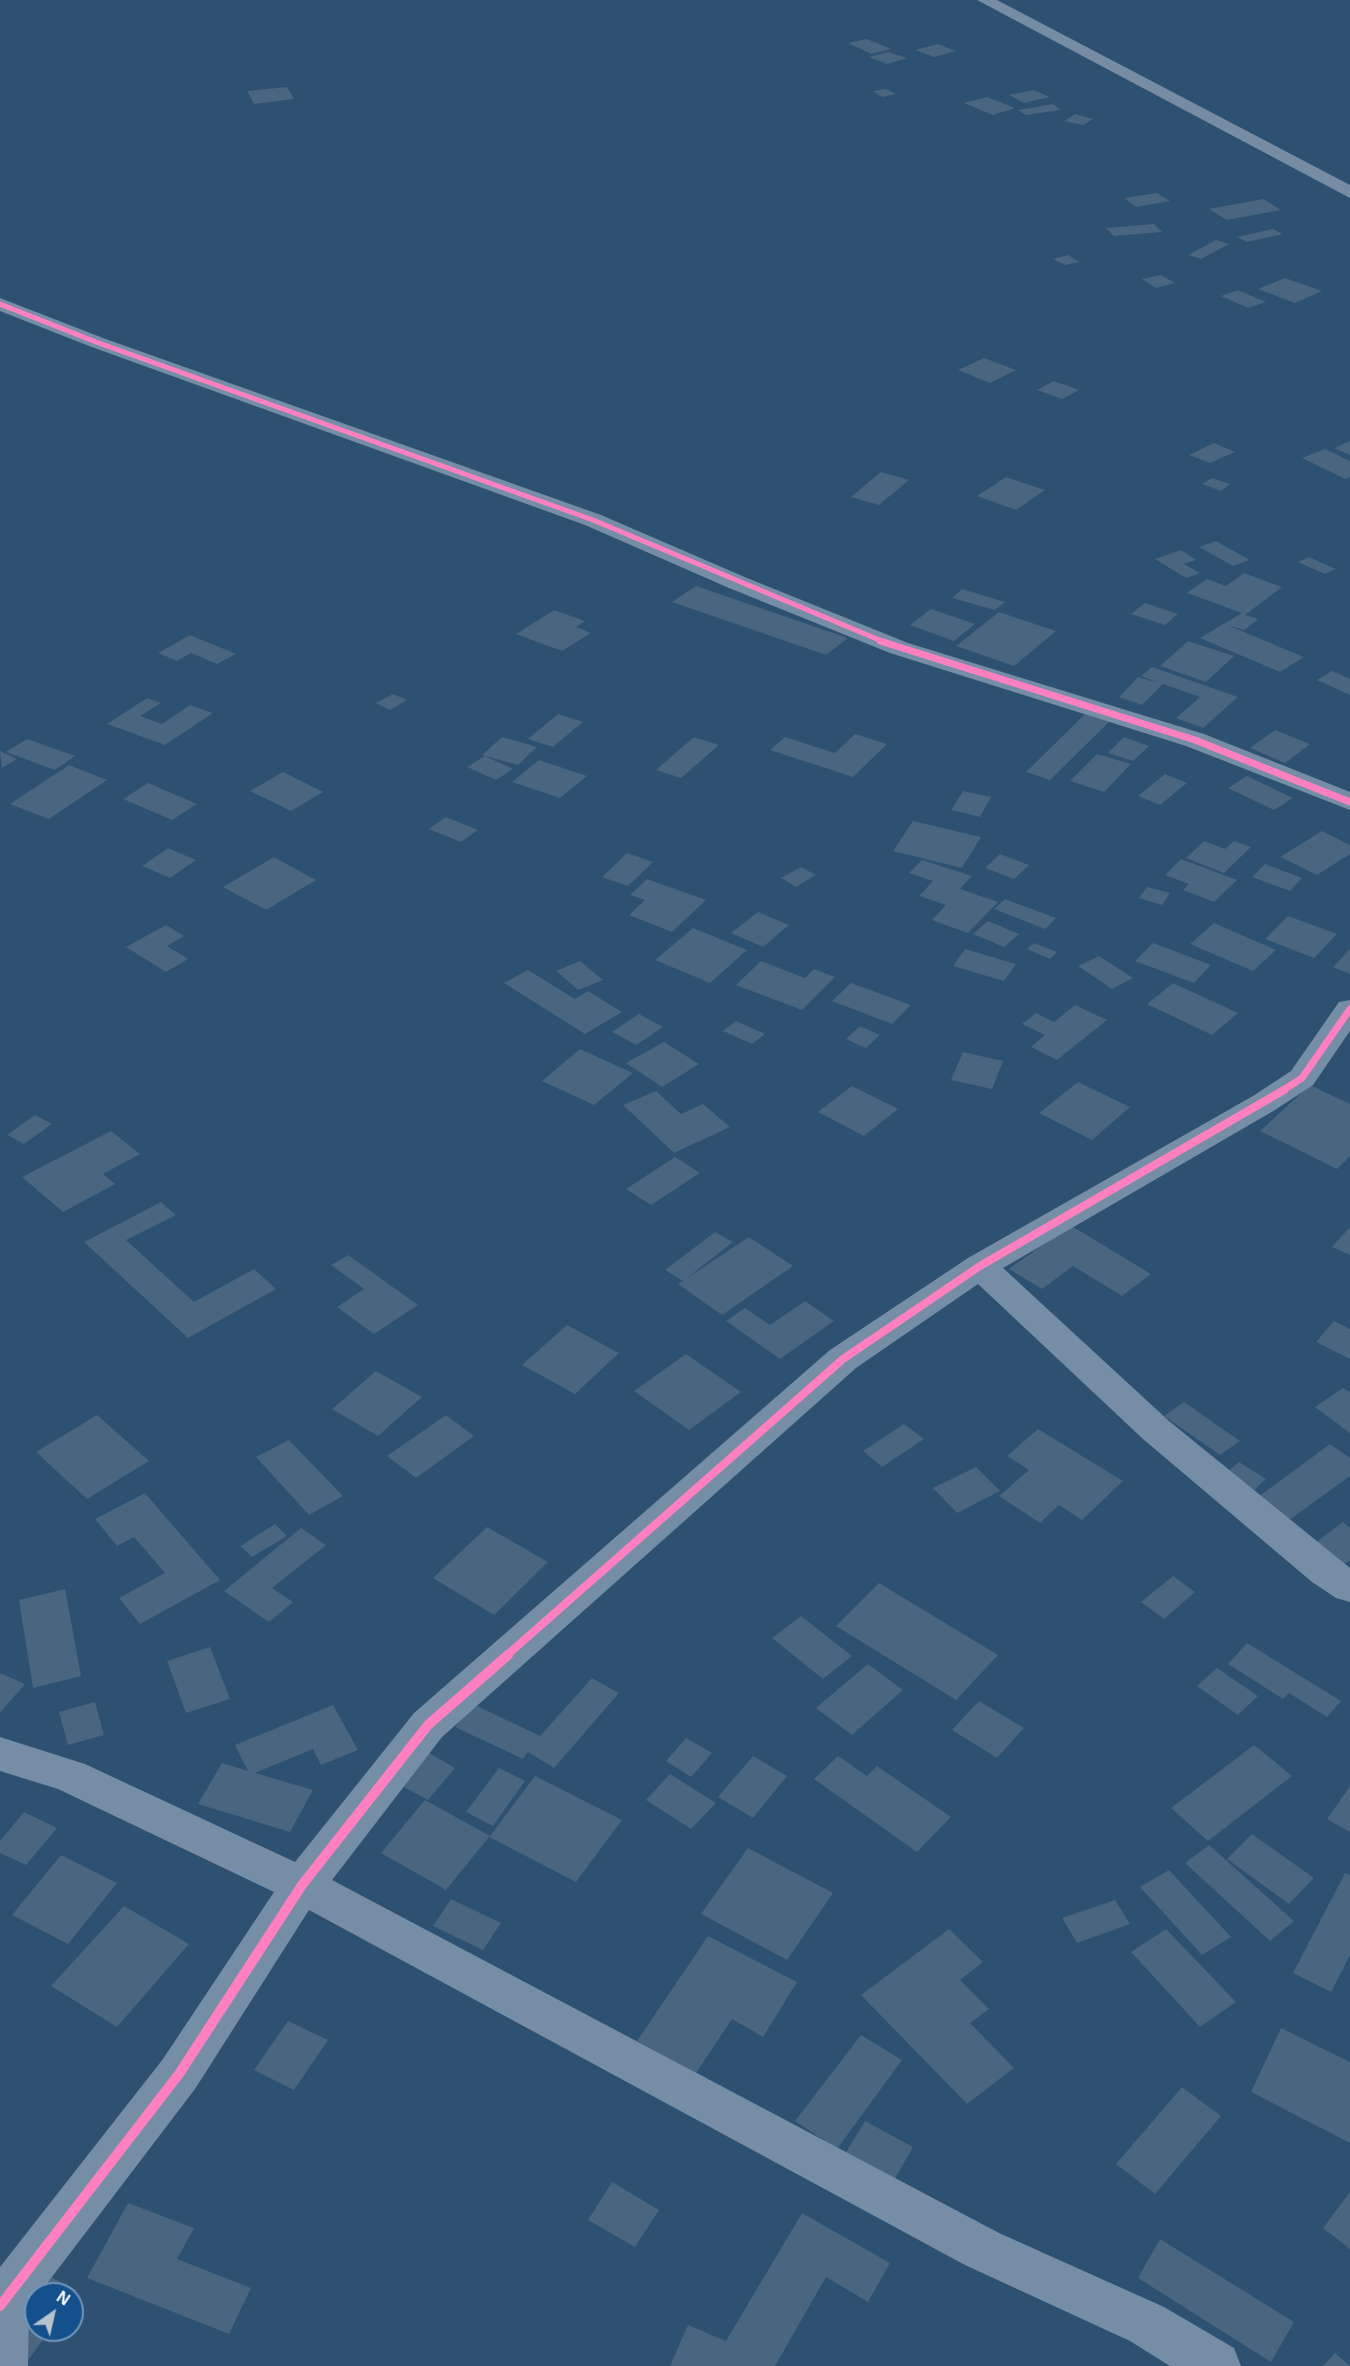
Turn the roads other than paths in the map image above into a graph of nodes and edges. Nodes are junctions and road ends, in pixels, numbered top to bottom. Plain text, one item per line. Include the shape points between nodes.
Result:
1 (985, 0) edge
2 (1350, 192) edge
3 (0, 304) edge
4 (1350, 802) edge
5 (1350, 1009) edge
6 (980, 1266) junction
7 (1350, 1587) edge
8 (0, 1754) edge
9 (302, 1885) junction
10 (2, 2304) edge
11 (3, 2366) edge
12 (1216, 2366) edge

1 - 2 main road
3 - 4 street via 117,350 593,520 899,648 1195,740
5 - 6 street via 1302,1078
6 - 7 street via 1156,1430 1326,1572
6 - 9 street via 843,1359 428,1725
8 - 9 street via 70,1776
9 - 10 street via 178,2074
9 - 12 street via 982,2249 1147,2324
10 - 11 street

